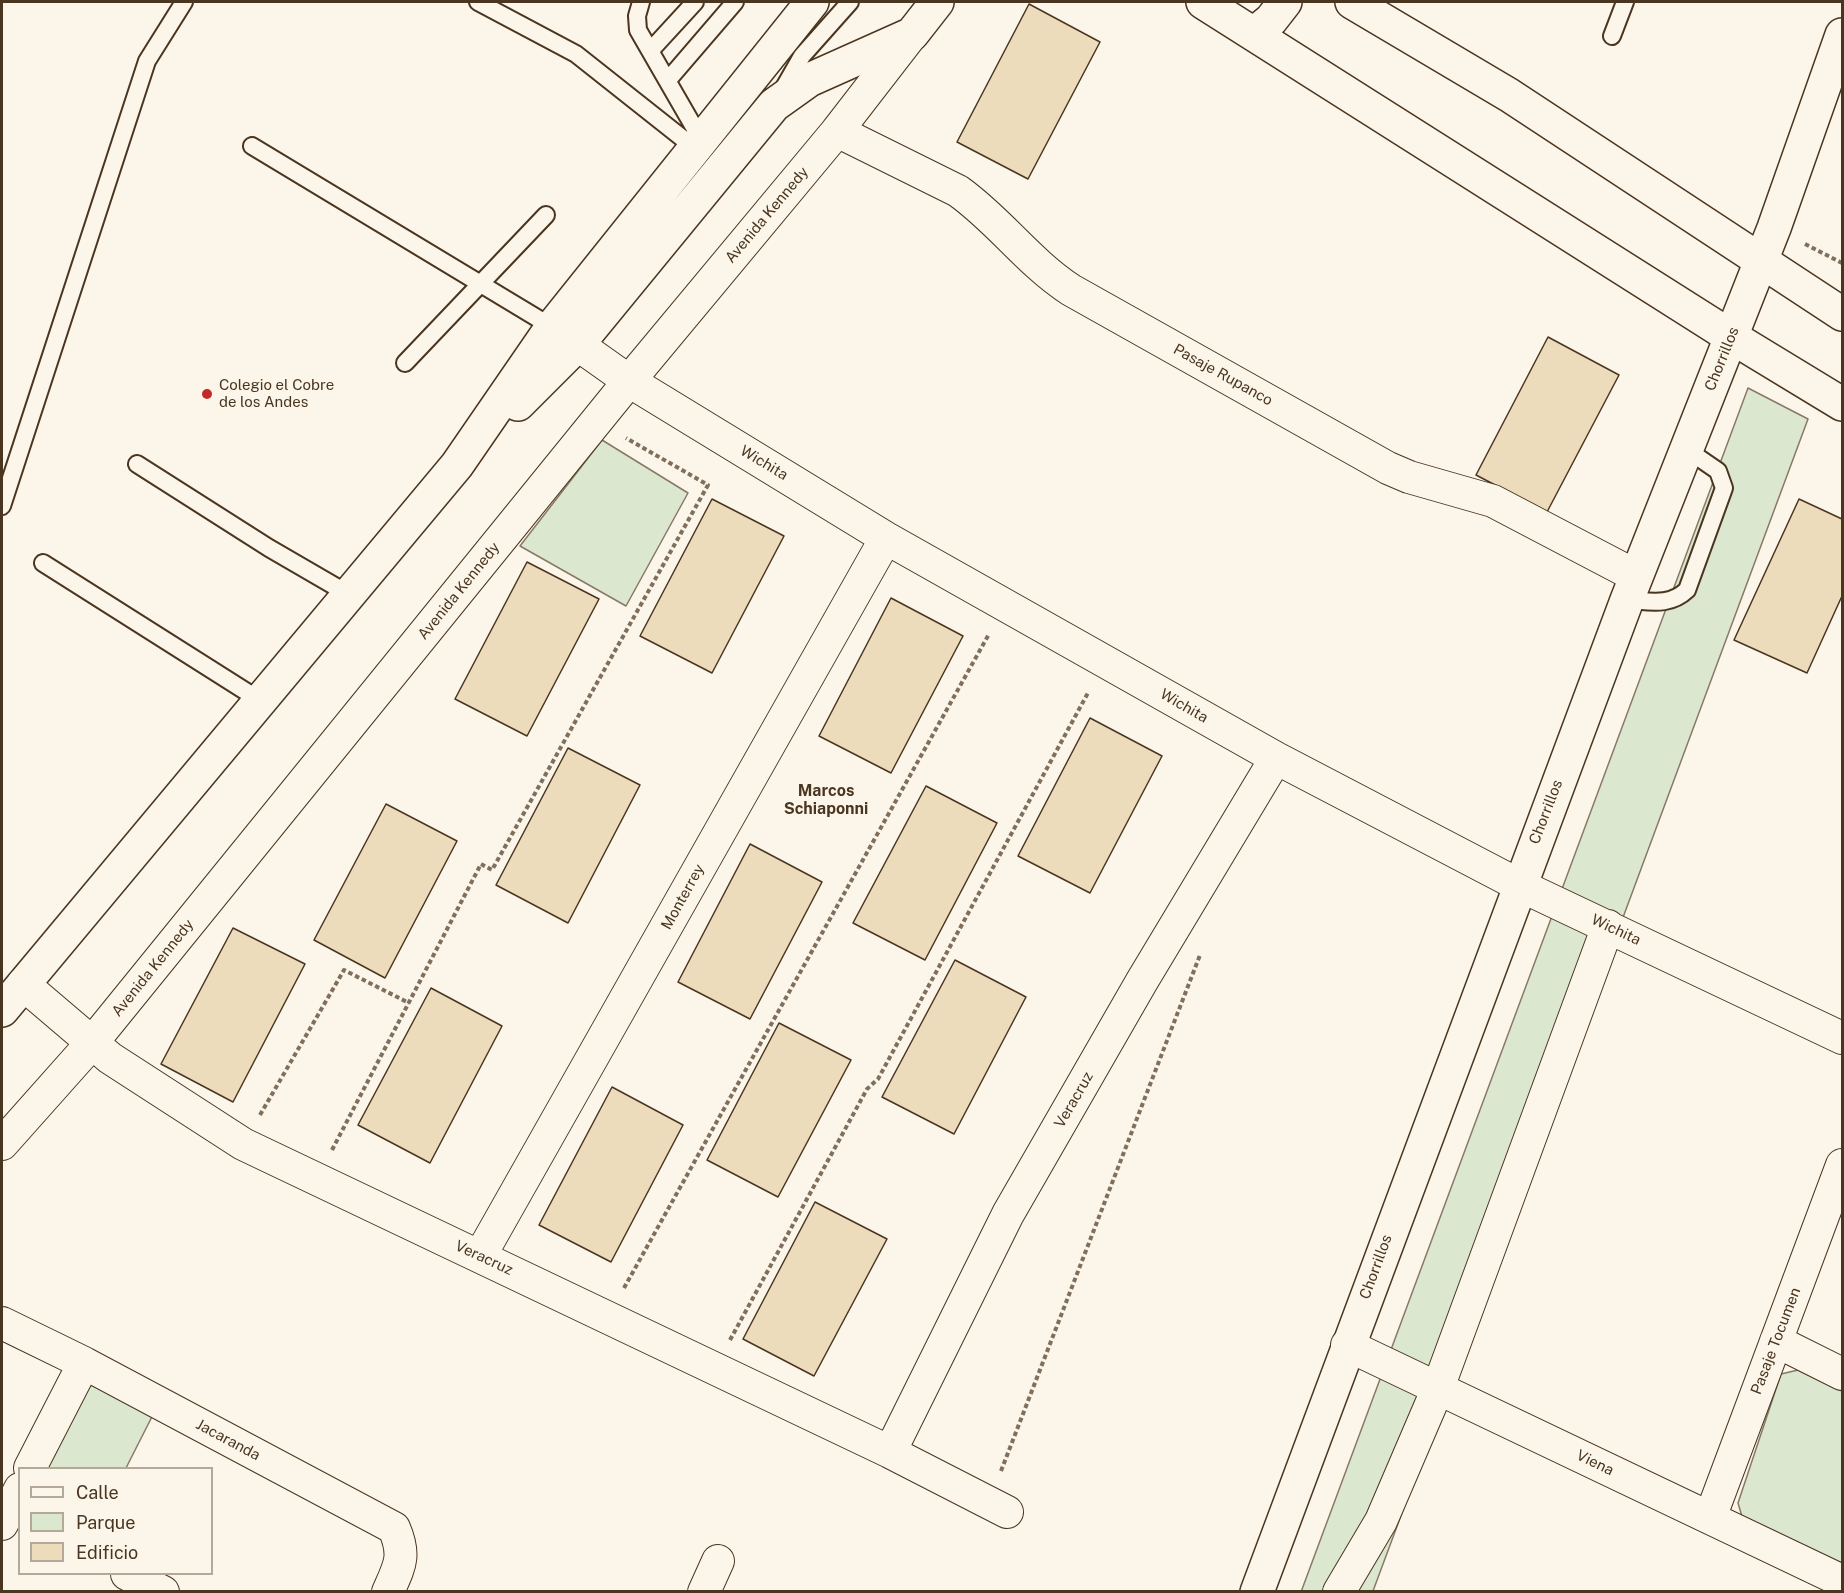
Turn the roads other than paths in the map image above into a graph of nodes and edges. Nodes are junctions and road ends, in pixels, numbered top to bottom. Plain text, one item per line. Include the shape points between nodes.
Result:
1 (184, 2) edge
2 (478, 2) edge
3 (641, 2) edge
4 (695, 2) edge
5 (735, 2) edge
6 (812, 2) edge
7 (850, 2) edge
8 (937, 2) edge
9 (1203, 2) edge
10 (1285, 2) edge
11 (1352, 2) edge
12 (1625, 2) edge
13 (912, 34) junction
14 (1254, 34) junction
15 (1842, 35) edge
16 (1612, 36) dead end
17 (650, 51) junction
18 (802, 56) junction
19 (668, 80) junction
20 (743, 88) junction
21 (774, 105) junction
22 (837, 130) junction
23 (699, 145) junction
24 (252, 146) dead end
25 (546, 215) dead end
26 (1761, 261) junction
27 (482, 284) junction
28 (1842, 314) edge
29 (565, 336) junction
30 (1730, 336) junction
31 (405, 363) dead end
32 (630, 381) junction
33 (1842, 404) edge
34 (1686, 449) junction
35 (137, 464) dead end
36 (2, 506) edge
37 (886, 538) junction
38 (43, 563) dead end
39 (1631, 588) junction
40 (350, 595) junction
41 (261, 701) junction
42 (1276, 758) junction
43 (1519, 885) junction
44 (1608, 926) junction
45 (23, 984) junction
46 (2, 1010) edge
47 (1842, 1038) edge
48 (91, 1044) junction
49 (2, 1144) edge
50 (1842, 1165) edge
51 (480, 1256) junction
52 (2, 1323) edge
53 (1776, 1341) junction
54 (1347, 1345) junction
55 (84, 1363) junction
56 (1842, 1374) edge
57 (1438, 1388) junction
58 (890, 1452) junction
59 (31, 1467) edge
60 (998, 1507) road end
61 (1710, 1518) junction
62 (718, 1561) dead end
63 (129, 1575) edge
64 (1842, 1581) edge
65 (163, 1592) edge
66 (388, 1592) edge
67 (704, 1592) edge
68 (1257, 1592) edge
69 (1339, 1592) edge

1 - 36 lane via 147,61
2 - 23 lane via 576,54
3 - 17 lane via 638,30
4 - 17 lane
5 - 19 lane
6 - 20 main road, Avenida Kennedy
7 - 18 lane
8 - 13 main road, Avenida Kennedy
9 - 14 main road
10 - 14 main road
11 - 26 main road via 1509,95
12 - 16 lane
13 - 21 main road, Avenida Kennedy via 809,81
13 - 22 street, Avenida Kennedy
14 - 30 main road
15 - 26 main road, Chorrillos
17 - 19 lane
18 - 20 lane, Avenida Kennedy
18 - 21 lane, Avenida Kennedy
19 - 23 lane
20 - 23 main road, Avenida Kennedy
21 - 29 main road, Avenida Kennedy
22 - 32 street, Avenida Kennedy
22 - 39 street, Pasaje Rupanco via 967,197 1030,259 1071,290 1388,468 1493,501
23 - 29 main road, Avenida Kennedy
24 - 27 lane
25 - 27 lane
26 - 28 main road
26 - 30 main road, Chorrillos
27 - 29 lane
27 - 31 lane
29 - 32 street, Wichita
29 - 40 main road, Avenida Kennedy
30 - 33 main road
30 - 34 main road, Chorrillos
32 - 37 street, Wichita
32 - 48 street, Avenida Kennedy
34 - 39 main road, Chorrillos
34 - 39 lane via 1718,471 1724,488 1687,590 1667,602
35 - 40 lane
37 - 42 street, Wichita
37 - 51 street, Monterrey
38 - 41 lane
39 - 43 main road, Chorrillos
40 - 41 main road, Avenida Kennedy
41 - 45 main road, Avenida Kennedy
42 - 43 street, Wichita
42 - 58 street, Veracruz via 1008,1214
43 - 44 street, Wichita
43 - 54 main road, Chorrillos
44 - 47 street, Wichita
44 - 57 street
45 - 46 main road, Avenida Kennedy
45 - 48 street, Veracruz
48 - 49 street, Avenida Kennedy
48 - 51 street, Veracruz via 243,1144
50 - 53 street, Pasaje Tocumen
51 - 58 street, Veracruz
52 - 55 street, Jacaranda
53 - 56 street
53 - 61 street, Pasaje Tocumen
54 - 57 street, Viena
54 - 68 main road, Chorrillos
55 - 59 street
55 - 66 street, Jacaranda via 394,1528 401,1546 400,1565
57 - 61 street, Viena
57 - 69 street via 1381,1521
58 - 60 street, Veracruz
61 - 64 street, Viena
62 - 67 street
63 - 65 street

